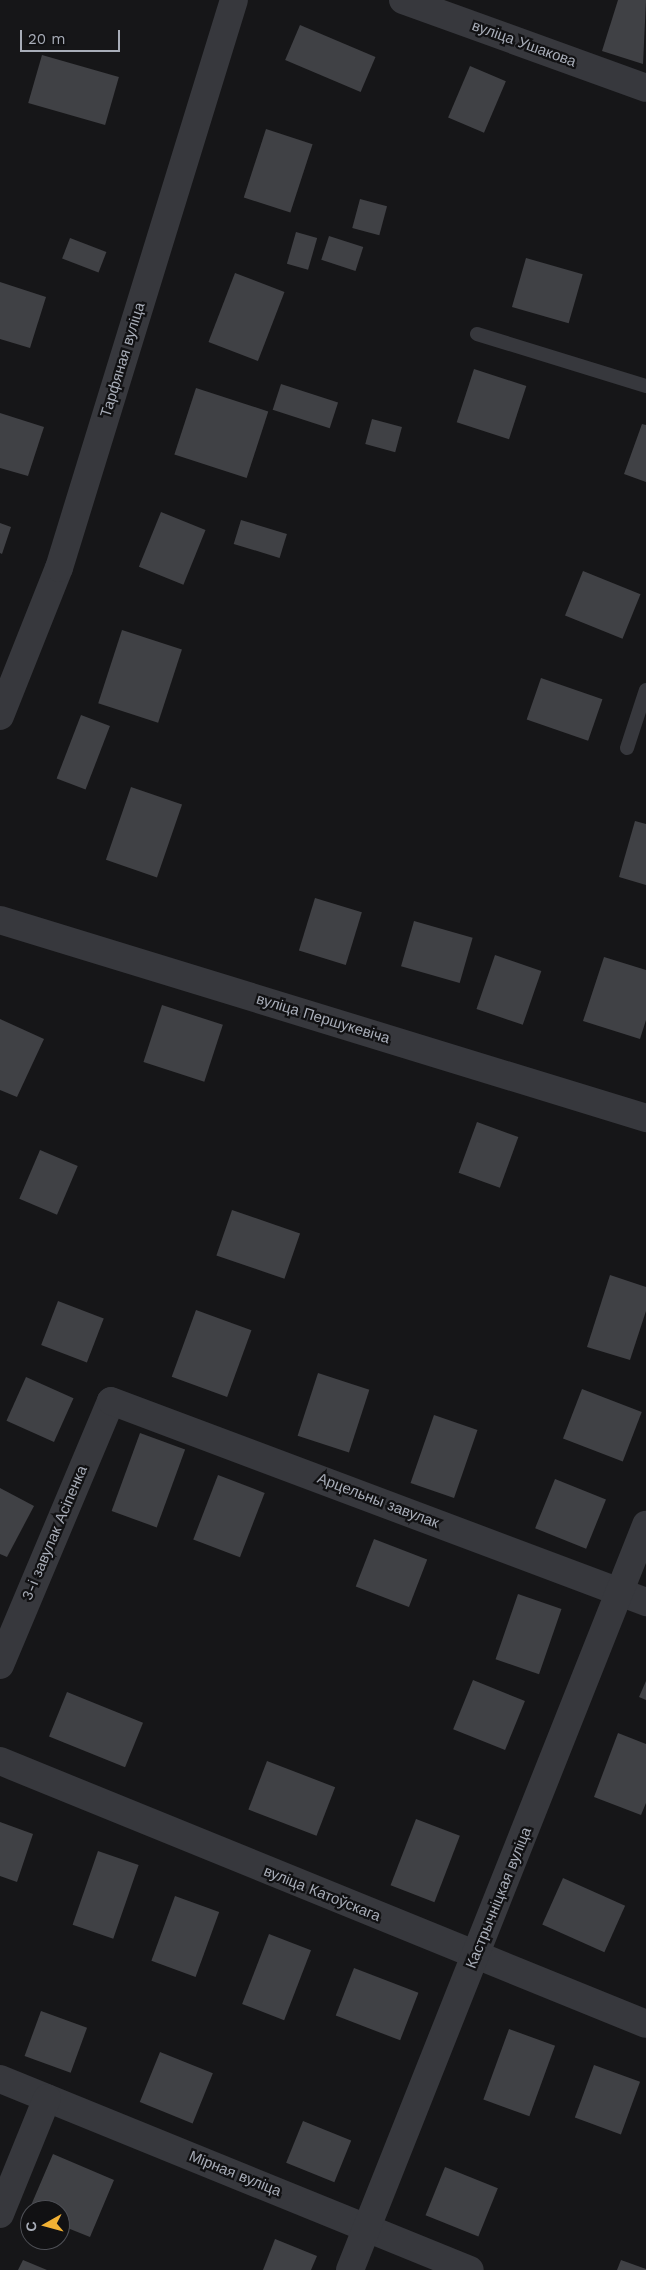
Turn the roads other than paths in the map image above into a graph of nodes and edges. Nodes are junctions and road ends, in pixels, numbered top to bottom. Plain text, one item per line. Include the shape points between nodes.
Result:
1 (234, 0) edge
2 (403, 0) edge
3 (646, 88) edge
4 (477, 334) dead end
5 (646, 386) edge
6 (646, 690) edge
7 (0, 716) edge
8 (627, 748) dead end
9 (0, 920) edge
10 (646, 1118) edge
11 (111, 1401) joint
12 (646, 1525) edge
13 (620, 1592) junction
14 (646, 1602) edge
15 (0, 1665) edge
16 (0, 1761) edge
17 (476, 1957) junction
18 (646, 2024) edge
19 (0, 2079) edge
20 (48, 2098) junction
21 (0, 2214) edge
22 (368, 2228) junction
23 (350, 2270) edge
24 (470, 2270) edge

1 - 7 street, Тарфяная вуліца via 59,568
2 - 3 street, вуліца Ушакова
4 - 5 lane
6 - 8 lane
9 - 10 street, вуліца Першукевіча
11 - 13 street, Арцельны завулак
11 - 15 street, 3-і завулак Асіпенка
12 - 13 street, Кастрычніцкая вуліца
13 - 14 street, Арцельны завулак
13 - 17 street, Кастрычніцкая вуліца
16 - 17 street, вуліца Катоўскага
17 - 18 street, вуліца Катоўскага
17 - 22 street, Кастрычніцкая вуліца
19 - 20 street, Мірная вуліца
20 - 21 street
20 - 22 street, Мірная вуліца
22 - 23 street, Кастрычніцкая вуліца
22 - 24 street, Мірная вуліца

